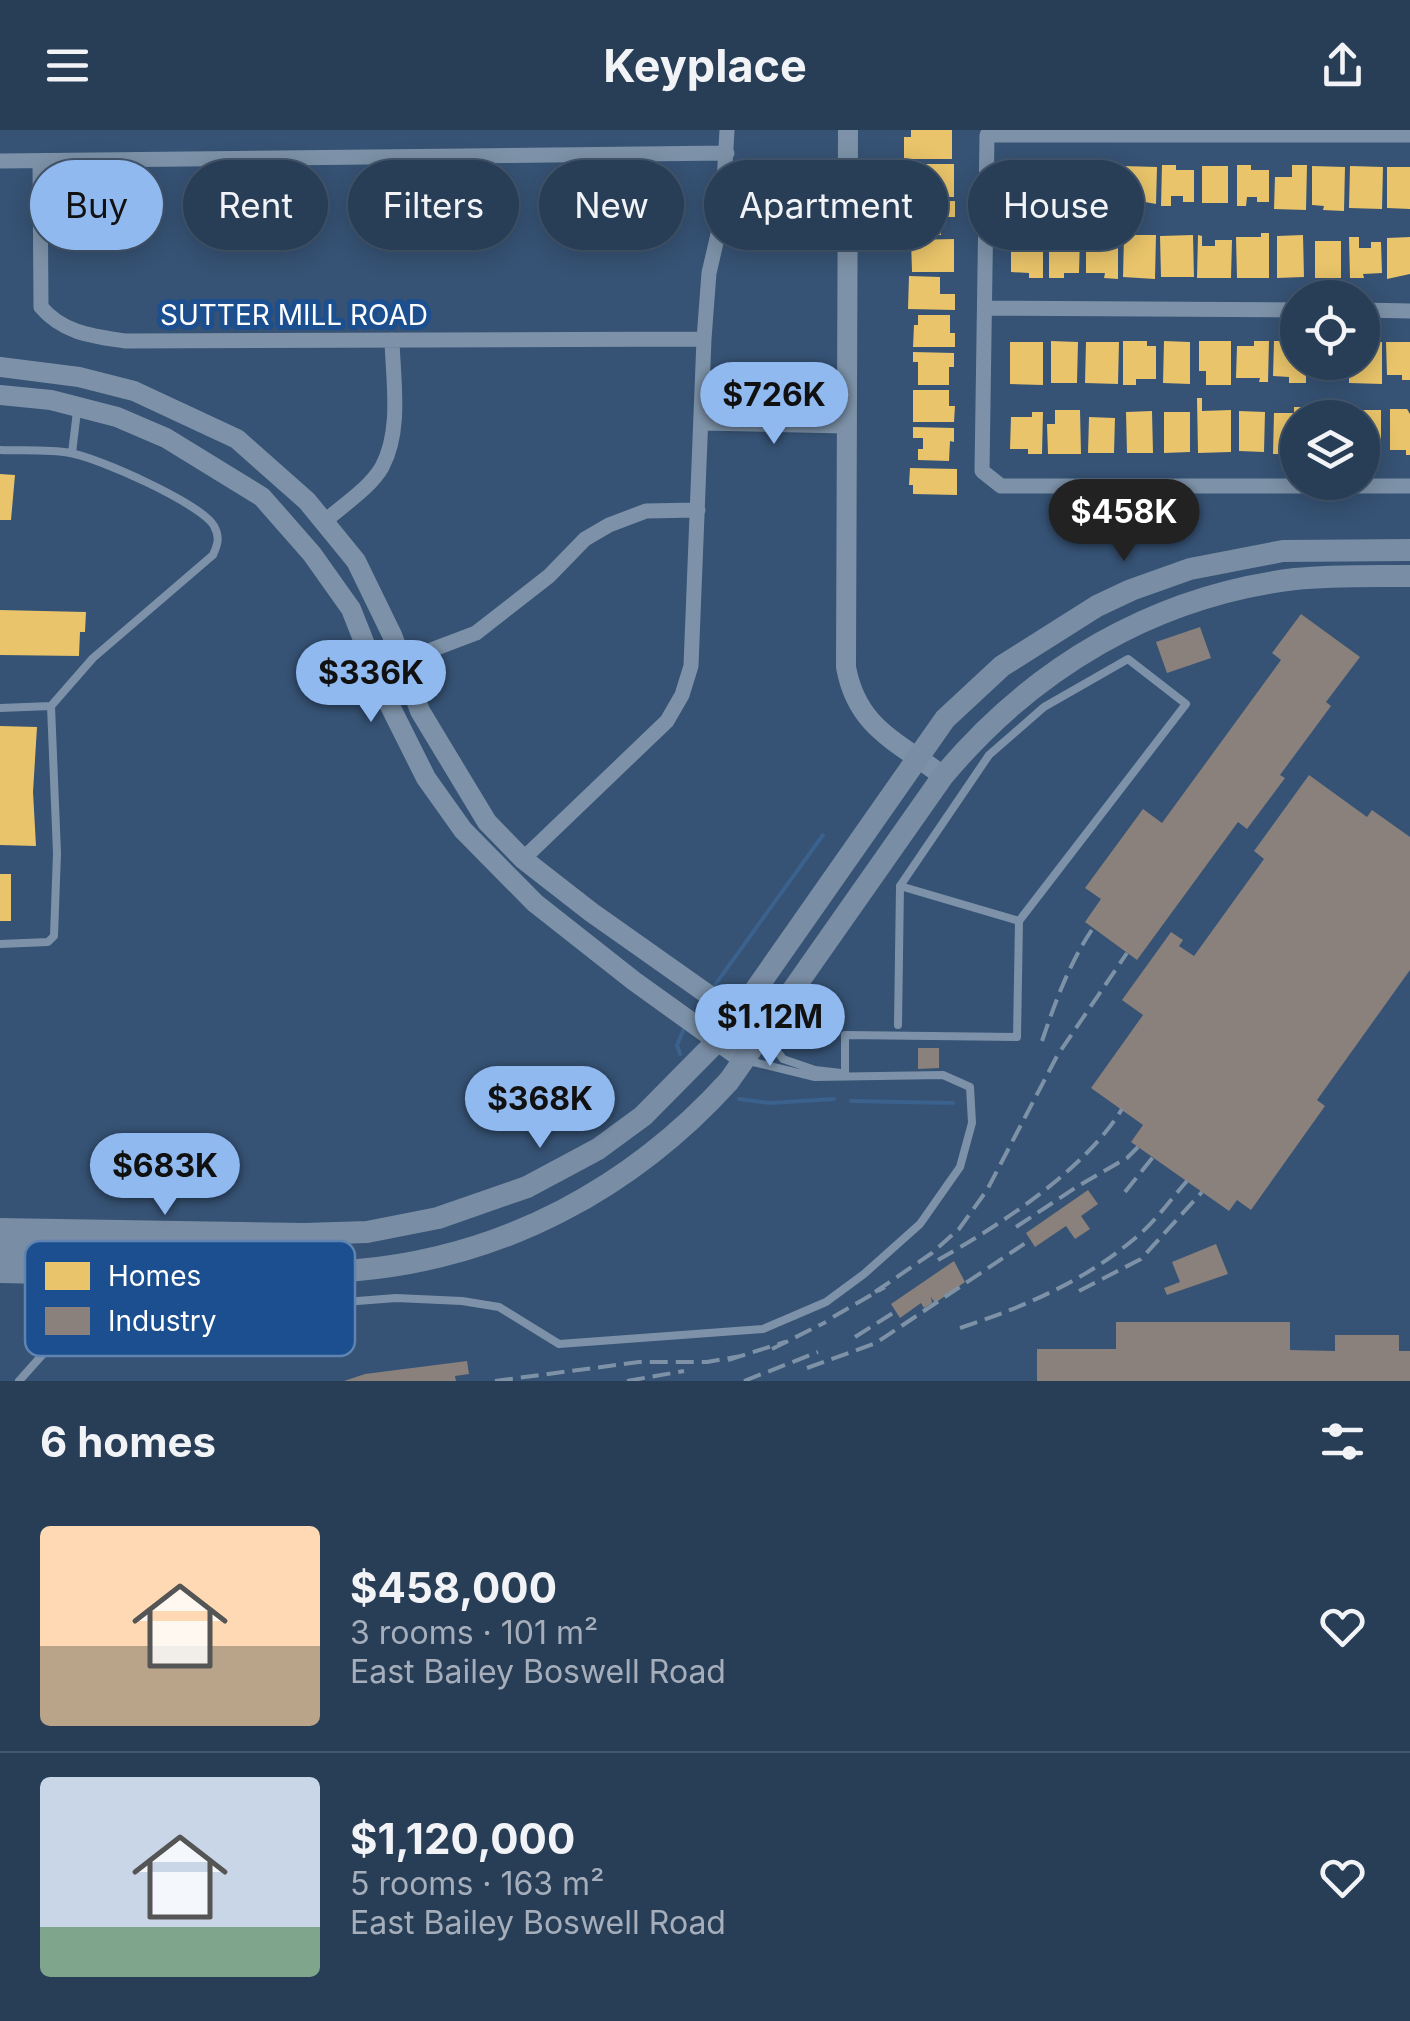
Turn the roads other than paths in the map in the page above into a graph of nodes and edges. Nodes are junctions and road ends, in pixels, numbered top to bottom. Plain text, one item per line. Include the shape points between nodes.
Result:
1 (727, 130) edge
2 (848, 130) edge
3 (1314, 132) edge
4 (1410, 135) edge
5 (727, 153) junction
6 (0, 160) edge
7 (126, 160) edge
8 (30, 161) edge
9 (41, 250) edge
10 (985, 308) junction
11 (1280, 310) edge
12 (1380, 310) edge
13 (1410, 310) edge
14 (704, 339) junction
15 (392, 340) junction
16 (0, 367) edge
17 (85, 378) junction
18 (0, 396) edge
19 (78, 407) junction
20 (702, 423) junction
21 (847, 426) junction
22 (0, 450) edge
23 (72, 453) junction
24 (1410, 486) edge
25 (698, 510) junction
26 (324, 522) junction
27 (300, 540) junction
28 (1410, 550) edge
29 (1410, 576) edge
30 (402, 661) junction
31 (376, 671) junction
32 (51, 706) junction
33 (0, 708) edge
34 (918, 758) junction
35 (943, 776) junction
36 (522, 859) junction
37 (504, 875) junction
38 (900, 886) junction
39 (1019, 921) junction
40 (0, 944) edge
41 (738, 1016) junction
42 (898, 1025) dead end
43 (762, 1032) junction
44 (717, 1042) junction
45 (744, 1060) junction
46 (845, 1074) junction
47 (0, 1229) edge
48 (289, 1234) junction
49 (211, 1241) edge
50 (0, 1242) edge
51 (25, 1245) edge
52 (25, 1248) edge
53 (0, 1250) edge
54 (355, 1270) edge
55 (0, 1272) edge
56 (25, 1272) edge
57 (355, 1301) edge
58 (41, 1356) edge
59 (19, 1381) edge

1 - 5 street
2 - 21 street
3 - 4 street
3 - 10 street via 988,135
5 - 7 street
5 - 14 street
6 - 8 street
9 - 15 street, SUTTER MILL ROAD via 41,307 56,324 89,336
10 - 11 street
10 - 24 street via 982,471 1001,486
12 - 13 street
14 - 15 street, SUTTER MILL ROAD
14 - 20 street
15 - 26 street via 390,448 381,469
16 - 17 street
17 - 19 street
17 - 26 street via 134,390 237,439
18 - 19 street
19 - 23 lane
19 - 27 street via 166,438 262,497
20 - 21 street
20 - 25 street
21 - 34 street via 846,667 856,705
22 - 23 lane
23 - 32 lane via 204,513 219,542 214,555 93,658
25 - 30 street via 646,510 609,524 476,633
25 - 36 street via 691,666 682,695 667,721
26 - 27 street
26 - 30 street via 356,561
27 - 31 street via 351,610
28 - 34 main road via 1252,555 1131,590 1002,666 946,719
29 - 35 main road via 1265,584 1149,618 1045,677 980,733
30 - 31 street
30 - 36 street via 420,712 465,790
31 - 37 street via 426,778
32 - 33 lane
32 - 40 lane via 54,936 48,942
34 - 35 street
34 - 41 main road
35 - 43 main road
36 - 37 street
36 - 41 street
37 - 44 street
38 - 39 lane
38 - 39 lane via 989,755 1044,708 1128,659 1186,704
38 - 42 lane
39 - 46 lane via 1016,1036 845,1036
41 - 43 street
41 - 44 main road
43 - 45 main road
43 - 46 lane via 783,1059
44 - 45 street
44 - 48 main road via 643,1116 527,1187 401,1226
45 - 46 lane via 815,1077
45 - 54 main road via 710,1102 596,1194 480,1246
46 - 57 lane via 943,1075 970,1087 972,1123 960,1167 920,1224 826,1302 763,1329 559,1344 498,1307 462,1300
47 - 48 main road
48 - 49 main road
50 - 51 main road
52 - 53 main road
55 - 56 main road
58 - 59 lane

